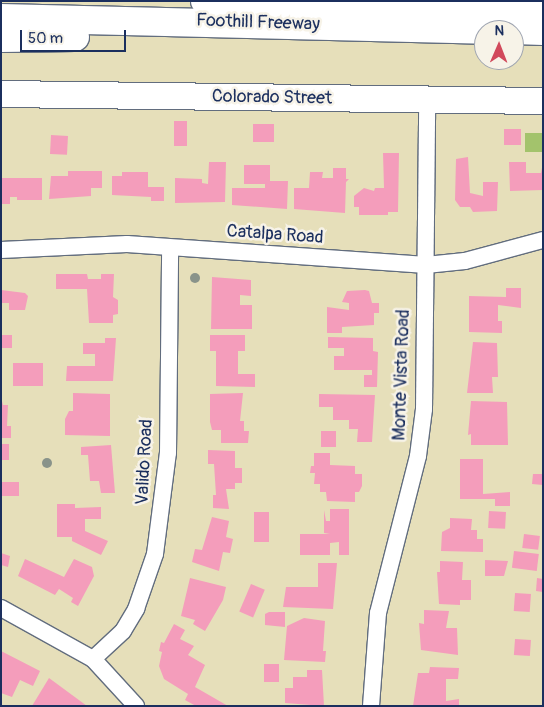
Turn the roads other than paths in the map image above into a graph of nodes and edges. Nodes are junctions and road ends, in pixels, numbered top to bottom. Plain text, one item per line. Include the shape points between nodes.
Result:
1 (205, 1) edge
2 (543, 9) edge
3 (1, 18) edge
4 (474, 30) edge
5 (474, 30) edge
6 (524, 30) edge
7 (543, 30) edge
8 (1, 38) edge
9 (1, 94) edge
10 (427, 100) junction
11 (543, 101) edge
12 (543, 240) edge
13 (170, 248) junction
14 (1, 250) edge
15 (426, 265) junction
16 (1, 608) edge
17 (93, 659) junction
18 (136, 706) edge
19 (371, 706) edge

1 - 2 highway
3 - 4 highway, Foothill Freeway
5 - 8 highway
6 - 7 highway
9 - 10 main road, Colorado Street
10 - 11 main road, Colorado Street
10 - 15 street, Monte Vista Road
12 - 15 street, Catalpa Road via 465,261
13 - 14 street, Catalpa Road via 84,244
13 - 15 street, Catalpa Road
13 - 17 street, Valido Road via 168,453 155,554 136,609 123,631
15 - 19 street, Monte Vista Road via 424,409 418,456 378,613
16 - 17 street
17 - 18 street

